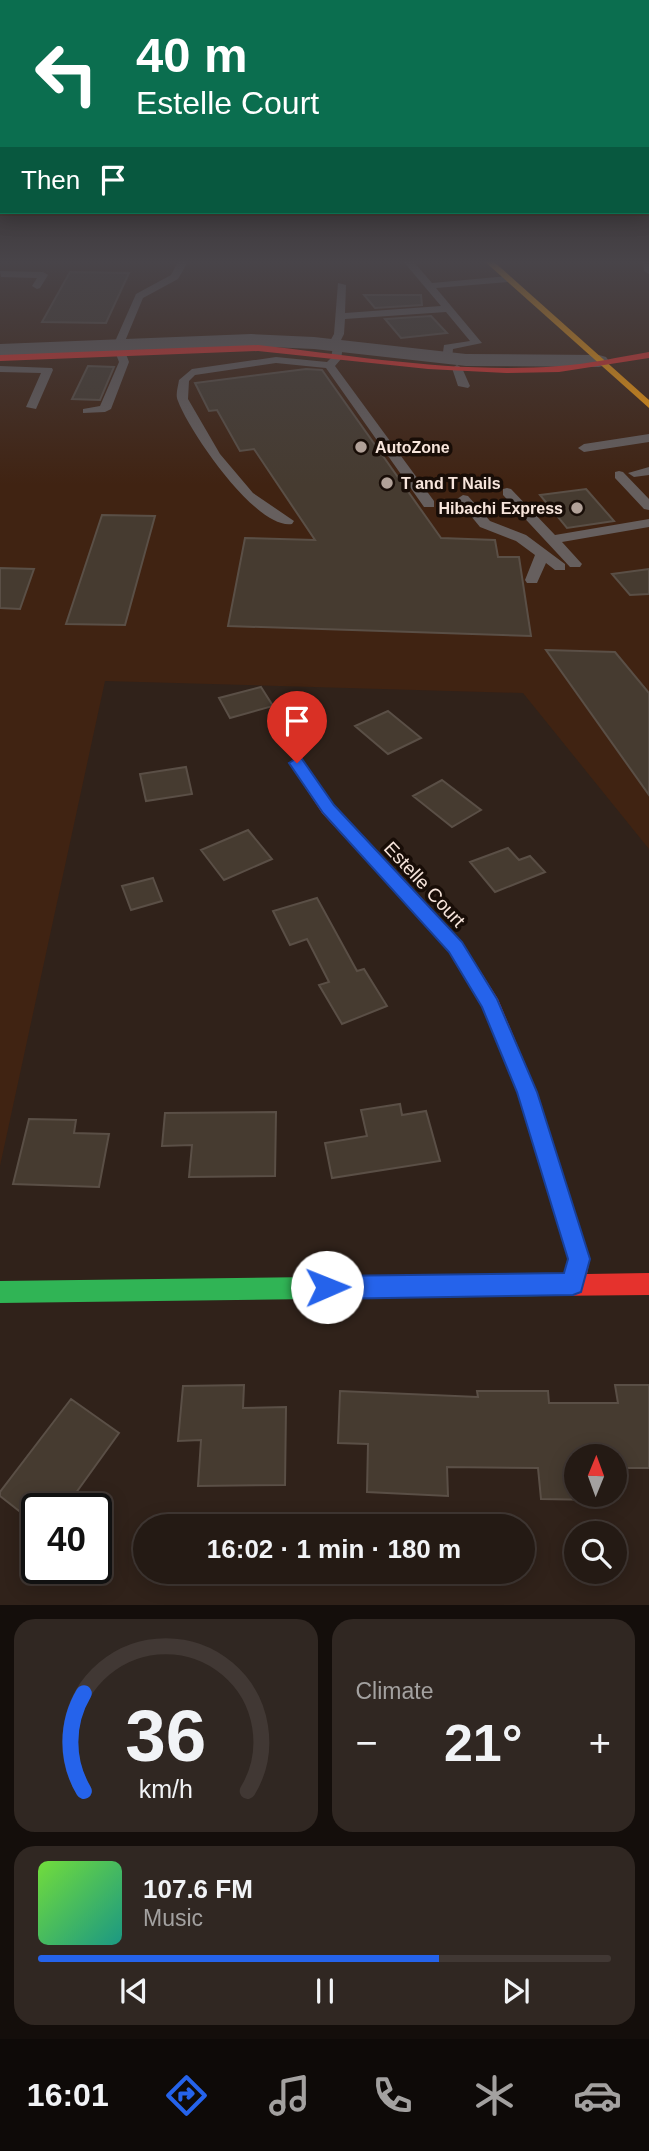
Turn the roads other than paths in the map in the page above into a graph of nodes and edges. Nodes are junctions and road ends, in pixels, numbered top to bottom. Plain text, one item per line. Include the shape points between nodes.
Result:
1 (124, 335) edge
2 (338, 335) edge
3 (470, 335) edge
4 (569, 335) edge
5 (185, 346) junction
6 (118, 349) junction
7 (0, 350) edge
8 (334, 355) junction
9 (649, 355) edge
10 (0, 358) edge
11 (598, 361) junction
12 (452, 363) junction
13 (0, 369) edge
14 (192, 372) junction
15 (464, 386) dead end
16 (648, 403) edge
17 (32, 407) dead end
18 (87, 411) dead end
19 (649, 438) edge
20 (583, 448) dead end
21 (649, 471) edge
22 (634, 473) dead end
23 (619, 475) dead end
24 (508, 492) dead end
25 (463, 499) dead end
26 (429, 504) dead end
27 (649, 506) edge
28 (287, 521) dead end
29 (649, 523) edge
30 (552, 540) junction
31 (542, 554) junction
32 (575, 564) dead end
33 (560, 567) dead end
34 (532, 580) dead end
35 (297, 763) dead end
36 (573, 1284) junction
37 (649, 1284) edge
38 (0, 1292) edge

1 - 6 lane
2 - 8 lane
3 - 12 lane via 477,343 447,347
4 - 11 street
5 - 6 street
5 - 8 street via 251,340
5 - 14 lane
6 - 7 street
6 - 10 street
6 - 18 lane via 124,362 122,373 105,409
8 - 12 street
8 - 14 lane
8 - 26 lane
9 - 11 street
11 - 12 street
11 - 16 street
12 - 15 lane
13 - 17 lane via 48,370
14 - 28 lane via 184,380 182,399 215,456 248,496
19 - 20 lane
21 - 22 lane
23 - 27 lane
24 - 30 lane
25 - 31 lane via 485,524 521,538
29 - 30 lane
30 - 32 lane
31 - 33 lane
31 - 34 lane
35 - 36 street, Estelle Court via 328,809 456,947 491,1004 527,1092 579,1259
36 - 37 street
36 - 38 street

